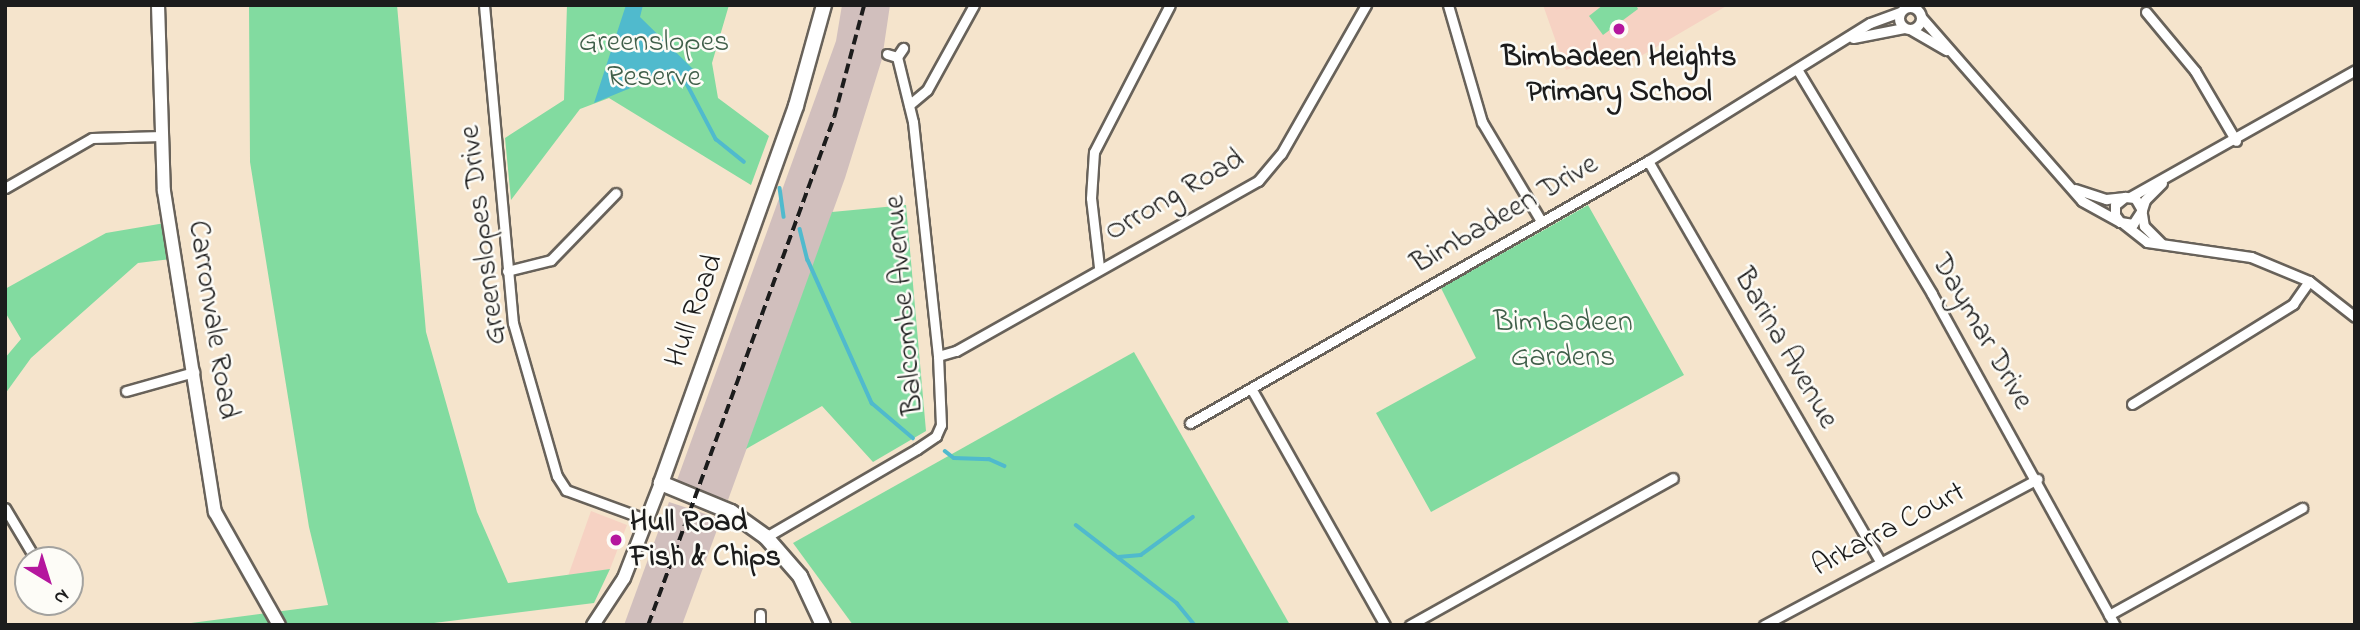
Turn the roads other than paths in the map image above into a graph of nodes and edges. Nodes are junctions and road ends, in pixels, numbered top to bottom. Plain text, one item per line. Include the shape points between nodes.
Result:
1 (158, 5) edge
2 (484, 5) edge
3 (824, 5) edge
4 (974, 5) edge
5 (1170, 5) edge
6 (1366, 5) edge
7 (1448, 5) edge
8 (1901, 9) edge
9 (1918, 11) edge
10 (2146, 12) dead end
11 (1908, 29) junction
12 (1842, 43) junction
13 (896, 53) dead end
14 (1951, 53) junction
15 (1797, 69) junction
16 (2355, 70) edge
17 (909, 105) junction
18 (162, 136) junction
19 (2236, 141) junction
20 (1648, 161) junction
21 (2172, 176) junction
22 (2070, 186) junction
23 (5, 188) edge
24 (616, 193) dead end
25 (2128, 197) junction
26 (2142, 212) junction
27 (1541, 221) junction
28 (2122, 223) junction
29 (2165, 246) junction
30 (1099, 268) junction
31 (507, 271) junction
32 (2309, 281) junction
33 (2353, 310) edge
34 (938, 356) junction
35 (194, 372) junction
36 (1252, 390) junction
37 (126, 391) dead end
38 (2133, 404) dead end
39 (1190, 423) dead end
40 (1673, 478) dead end
41 (2037, 479) junction
42 (661, 483) junction
43 (5, 508) edge
44 (2302, 508) dead end
45 (648, 520) junction
46 (766, 537) junction
47 (28, 546) edge
48 (1880, 562) junction
49 (760, 614) dead end
50 (2109, 615) junction
51 (279, 625) edge
52 (593, 625) edge
53 (760, 625) edge
54 (822, 625) edge
55 (1385, 625) edge
56 (1410, 625) edge
57 (1764, 625) edge
58 (2115, 625) edge

1 - 18 street, Carronvale Road
2 - 31 street, Greenslopes Drive
3 - 42 main road, Hull Road via 796,106
4 - 17 street via 927,90
5 - 30 street via 1094,152 1091,198
6 - 30 street, Orrong Road via 1271,168 1239,194
7 - 27 street via 1482,122
8 - 9 street
8 - 11 street via 1899,23
8 - 12 street, Bimbadeen Drive via 1885,14
9 - 11 street
9 - 14 street
10 - 19 street via 2195,71
11 - 12 street, Bimbadeen Drive via 1874,31
11 - 14 street
12 - 15 street, Bimbadeen Drive
13 - 17 street, Balcombe Avenue
14 - 22 street
15 - 20 street, Bimbadeen Drive
15 - 41 street, Daymar Drive
16 - 19 street
17 - 34 street, Balcombe Avenue
18 - 23 street via 92,138
18 - 35 street, Carronvale Road via 164,191
19 - 21 street
20 - 27 street, Bimbadeen Drive
20 - 48 street, Barina Avenue
21 - 25 street
21 - 26 street via 2154,189
22 - 25 street via 2087,196
22 - 28 street via 2098,213
24 - 31 street via 551,260
25 - 26 street
25 - 28 street via 2115,205
26 - 28 street via 2133,224
26 - 29 street via 2144,226
27 - 36 street, Bimbadeen Drive
28 - 29 street via 2147,242
29 - 32 street via 2251,257
30 - 34 street, Orrong Road via 956,351
31 - 45 street, Greenslopes Drive via 513,323 560,484 566,491
32 - 33 street
32 - 38 street via 2293,304
34 - 46 street, Balcombe Avenue via 943,415 936,436
35 - 37 street
35 - 51 street, Carronvale Road via 215,512
36 - 39 street, Bimbadeen Drive
36 - 55 street
40 - 56 street
41 - 48 street, Arkarra Court
41 - 50 street, Daymar Drive
42 - 45 street, Hull Road
42 - 46 main road via 725,509
43 - 47 street
44 - 50 street
45 - 52 street, Hull Road via 624,578
46 - 54 main road via 800,576
48 - 57 street, Arkarra Court
49 - 53 street
50 - 58 street, Daymar Drive

